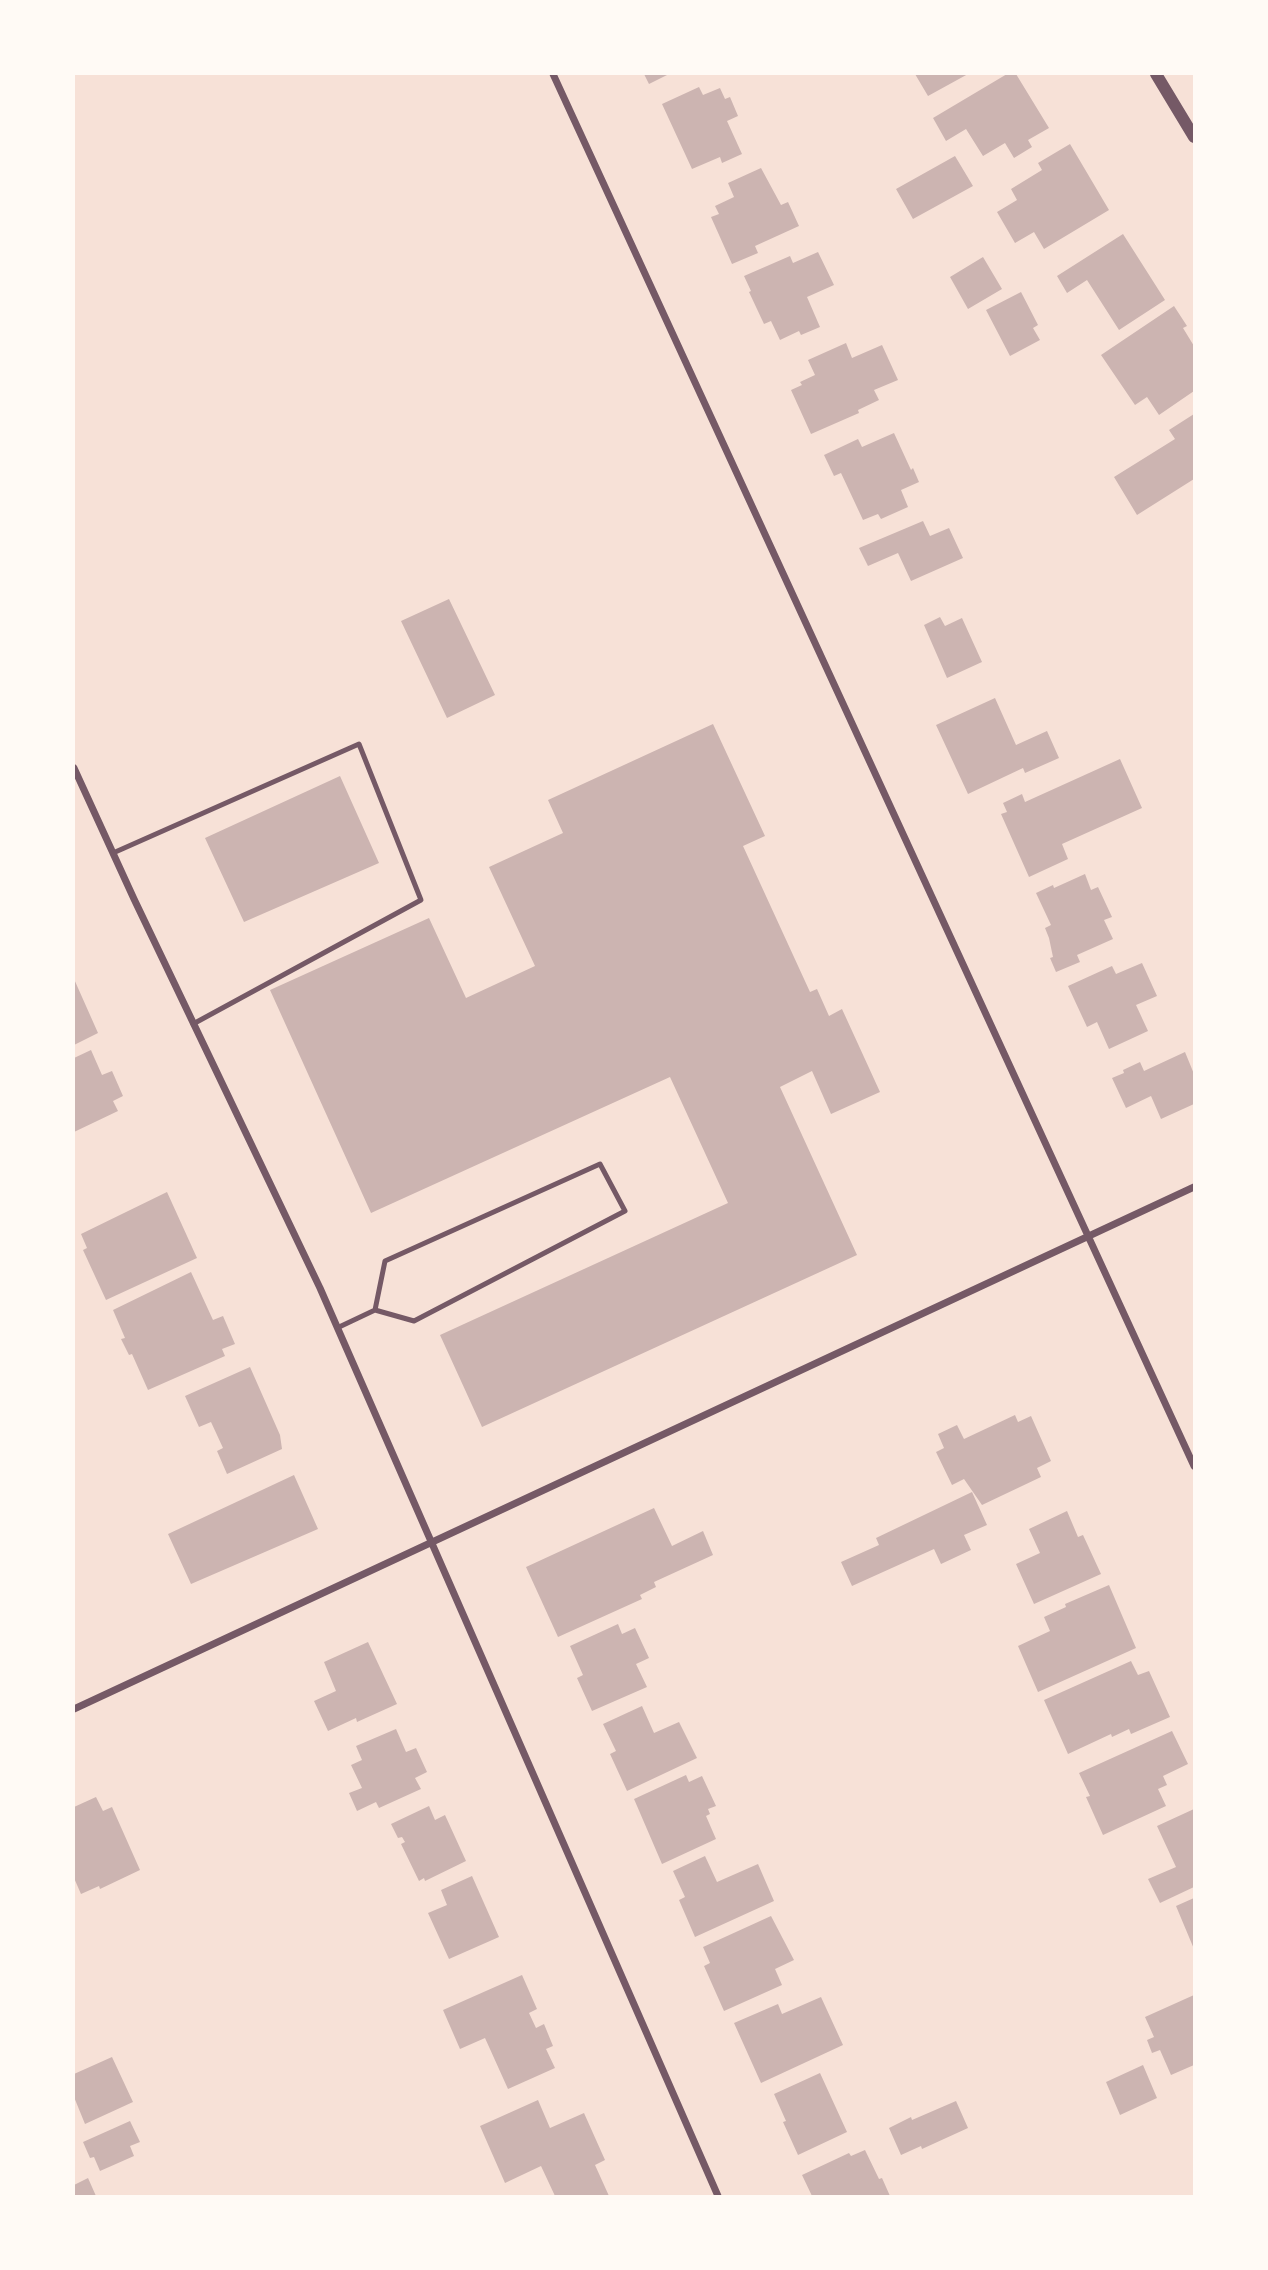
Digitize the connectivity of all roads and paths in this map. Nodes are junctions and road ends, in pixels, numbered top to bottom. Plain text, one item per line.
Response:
1 (553, 74) edge
2 (1156, 74) edge
3 (1195, 137) edge
4 (74, 768) edge
5 (113, 853) junction
6 (193, 1024) junction
7 (1195, 1187) edge
8 (1089, 1235) junction
9 (375, 1310) junction
10 (338, 1328) junction
11 (1195, 1466) edge
12 (432, 1542) junction
13 (74, 1709) edge
14 (718, 2196) edge

1 - 8 street
2 - 3 street
4 - 5 street
5 - 6 street
5 - 6 lane
6 - 10 street
7 - 8 street
8 - 11 street
8 - 12 street
9 - 9 lane
9 - 10 lane
10 - 12 street
12 - 13 street
12 - 14 street

